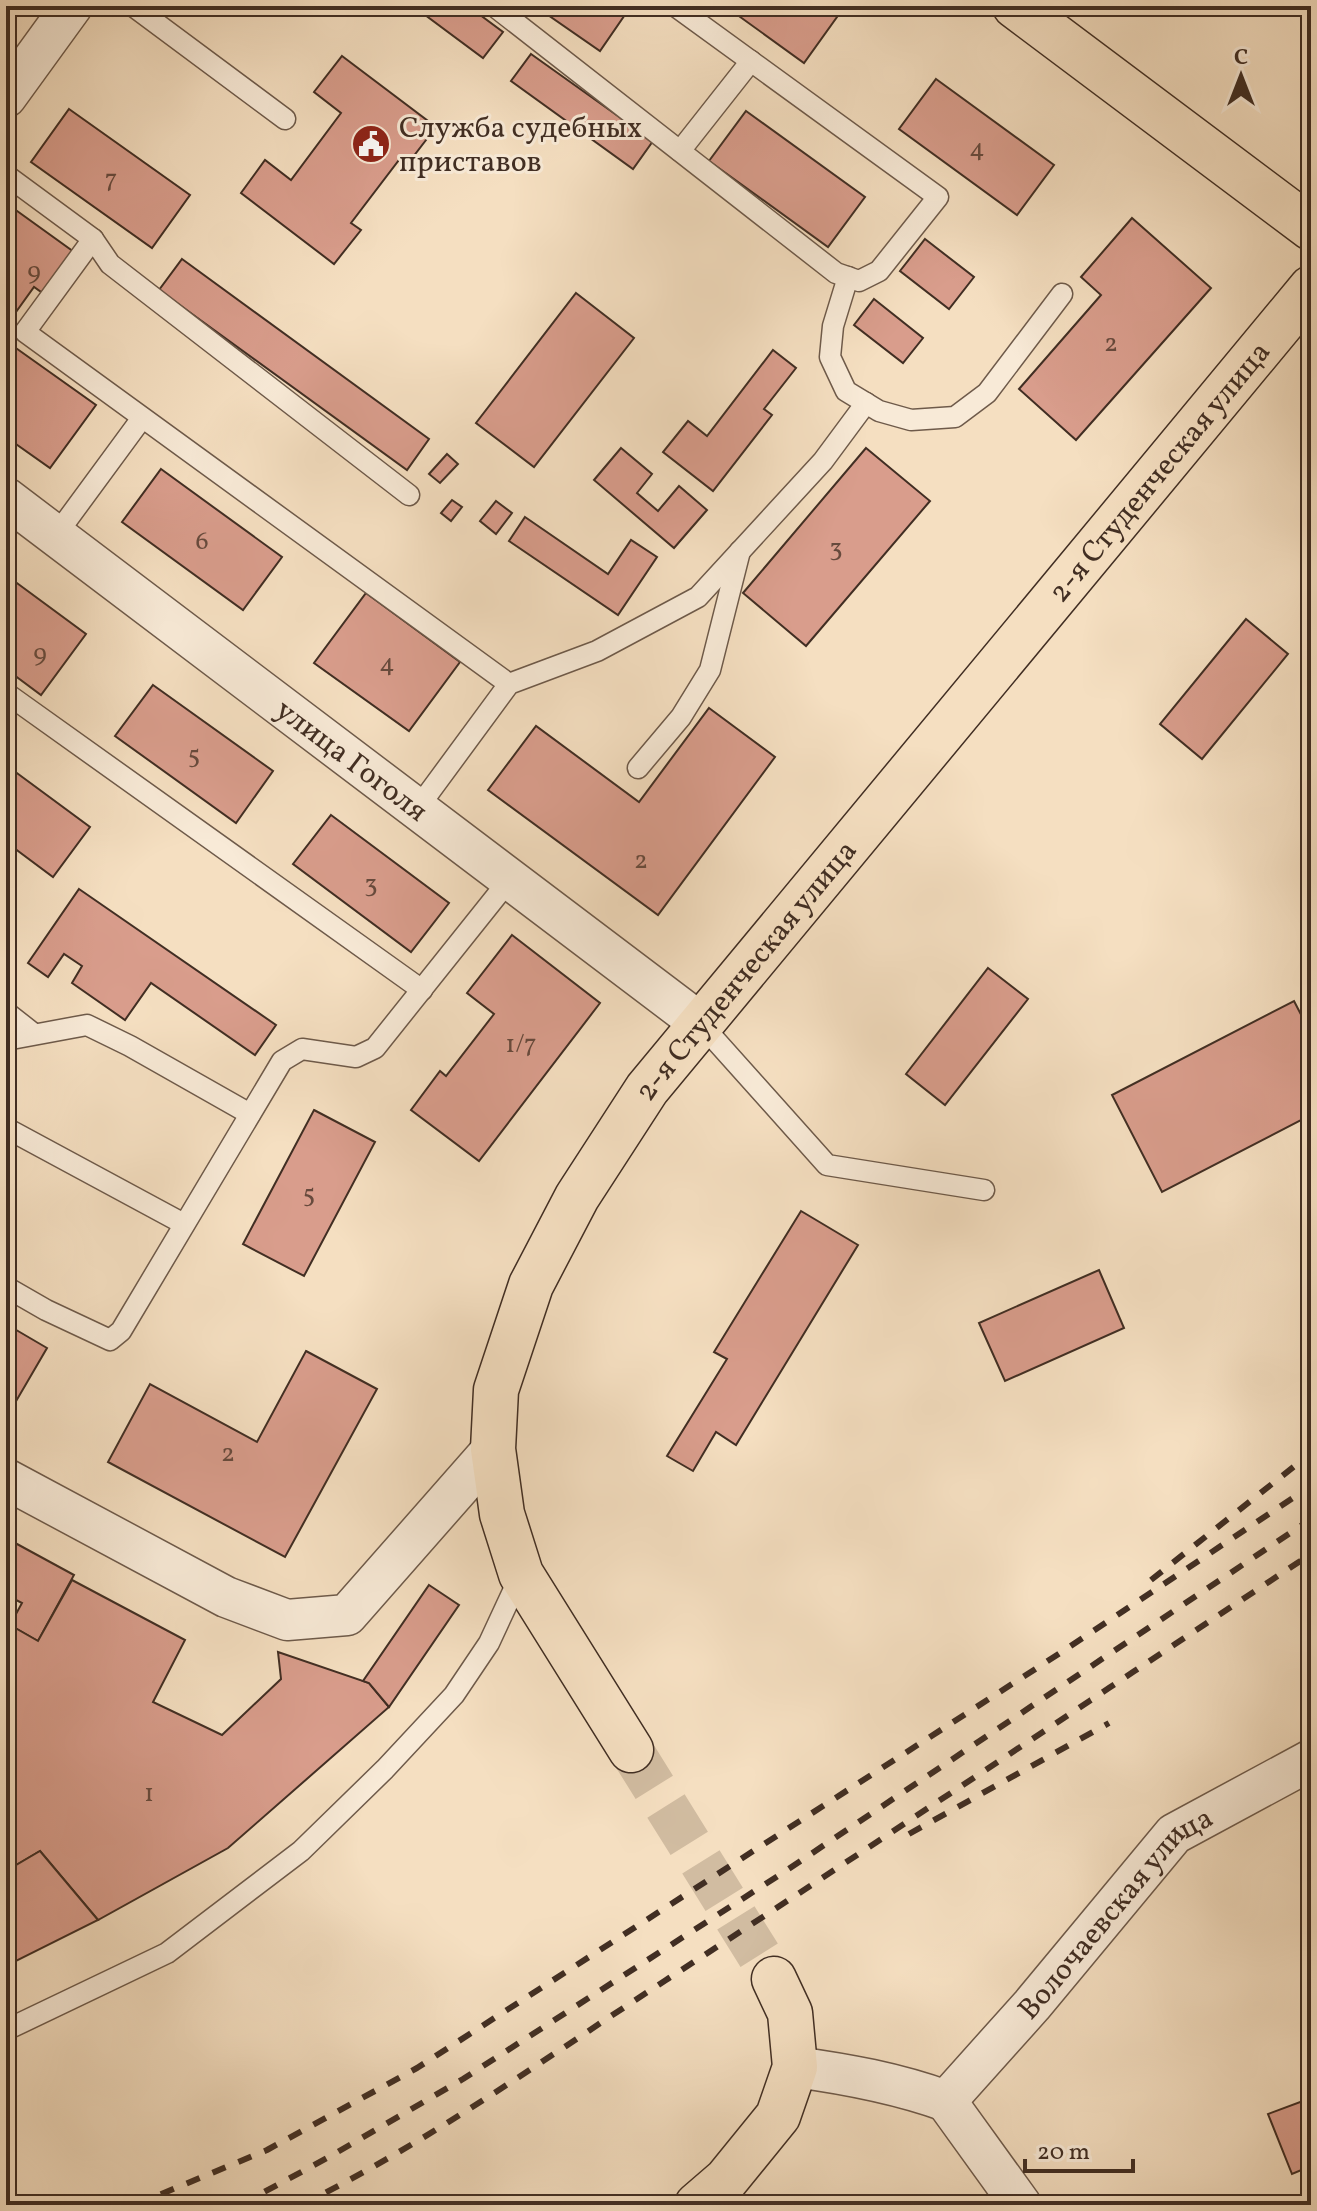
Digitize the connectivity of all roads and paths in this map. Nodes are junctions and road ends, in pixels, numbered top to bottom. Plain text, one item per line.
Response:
1 (72, 6) edge
2 (133, 6) edge
3 (494, 6) edge
4 (675, 6) edge
5 (1015, 6) edge
6 (751, 61) junction
7 (6, 97) edge
8 (285, 119) dead end
9 (680, 151) junction
10 (6, 175) edge
11 (1311, 228) edge
12 (93, 239) junction
13 (848, 277) junction
14 (1311, 288) edge
15 (1062, 294) dead end
16 (866, 403) junction
17 (142, 418) junction
18 (409, 495) dead end
19 (6, 498) edge
20 (56, 535) junction
21 (740, 551) junction
22 (509, 684) junction
23 (6, 693) edge
24 (638, 768) dead end
25 (417, 809) junction
26 (510, 879) junction
27 (422, 990) junction
28 (6, 1012) edge
29 (700, 1023) junction
30 (34, 1034) junction
31 (6, 1040) edge
32 (250, 1114) junction
33 (6, 1128) edge
34 (984, 1190) dead end
35 (184, 1224) junction
36 (6, 1287) edge
37 (493, 1449) junction
38 (6, 1479) edge
39 (521, 1574) junction
40 (631, 1750) tunnel mouth
41 (1311, 1760) edge
42 (774, 1979) tunnel mouth
43 (6, 2030) edge
44 (795, 2067) junction
45 (946, 2101) junction
46 (697, 2205) edge
47 (1021, 2205) edge

1 - 7 street
2 - 8 lane
3 - 9 lane
4 - 6 lane
5 - 11 main road
6 - 9 lane
6 - 13 lane
9 - 13 lane
10 - 12 lane
12 - 17 lane
12 - 18 lane
13 - 16 lane
14 - 29 main road, 2-я Студенческая улица
15 - 16 lane
16 - 21 lane
17 - 20 lane
17 - 22 lane
19 - 20 street, улица Гоголя
20 - 25 street, улица Гоголя
21 - 22 lane
21 - 24 lane
22 - 25 lane
23 - 27 lane
25 - 26 street, улица Гоголя
26 - 27 lane
26 - 29 street, улица Гоголя
27 - 32 lane
28 - 30 lane
29 - 34 lane
29 - 37 main road, 2-я Студенческая улица
30 - 31 lane
30 - 32 lane
32 - 35 lane
33 - 35 lane
35 - 36 lane
37 - 38 street
37 - 39 main road, 2-я Студенческая улица
39 - 40 main road, 2-я Студенческая улица
39 - 43 lane
41 - 45 street, Волочаевская улица
42 - 44 main road
44 - 45 street
44 - 46 main road
45 - 47 street

